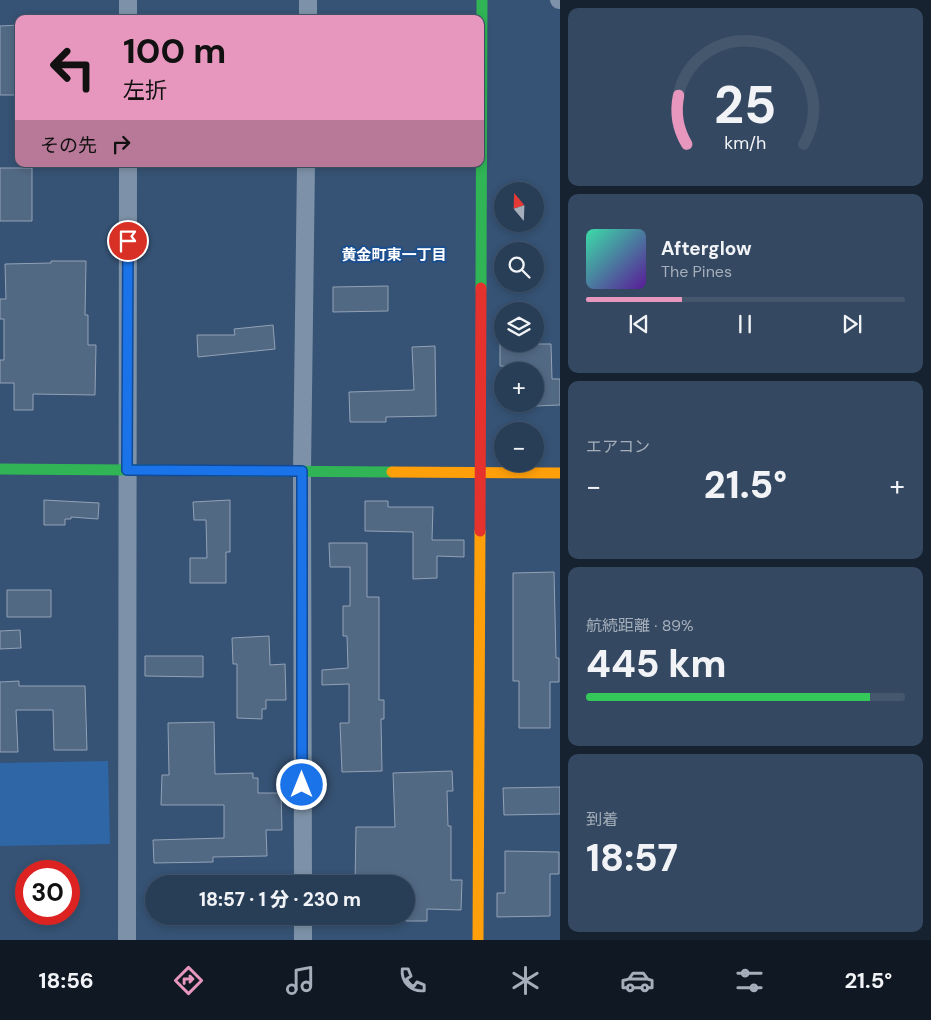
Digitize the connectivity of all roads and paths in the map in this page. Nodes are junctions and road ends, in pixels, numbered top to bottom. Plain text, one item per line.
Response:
1 (128, 0) edge
2 (308, 0) edge
3 (482, 0) edge
4 (128, 15) edge
5 (308, 15) edge
6 (482, 15) edge
7 (128, 167) edge
8 (306, 167) edge
9 (481, 167) edge
10 (0, 468) edge
11 (127, 470) junction
12 (302, 471) junction
13 (478, 472) junction
14 (560, 473) edge
15 (303, 875) edge
16 (303, 925) edge
17 (127, 940) edge
18 (303, 940) edge
19 (478, 940) edge

1 - 4 street
2 - 5 street
3 - 6 street
7 - 11 street
8 - 12 street
9 - 13 street
10 - 11 street
11 - 12 street
11 - 17 street
12 - 13 street
12 - 15 street
13 - 14 street
13 - 19 street
16 - 18 street

